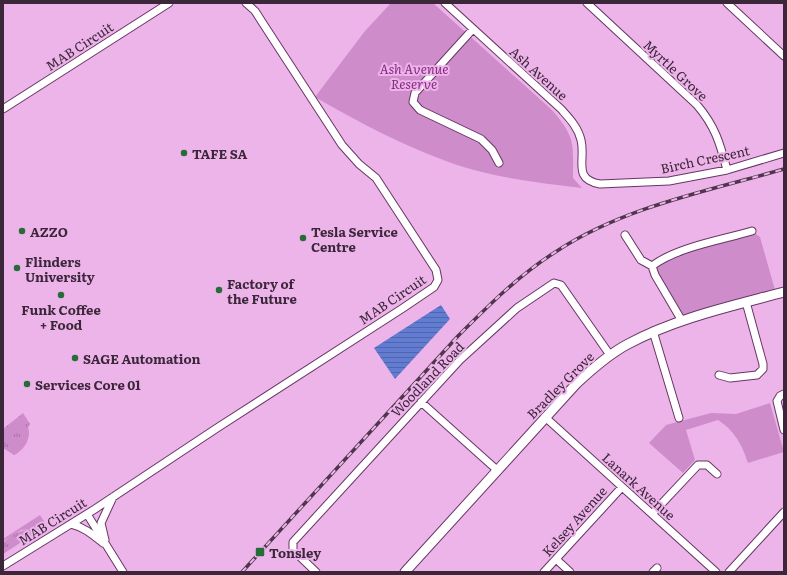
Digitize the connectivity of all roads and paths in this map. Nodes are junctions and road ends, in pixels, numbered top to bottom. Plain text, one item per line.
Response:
1 (169, 3) edge
2 (246, 3) edge
3 (445, 3) edge
4 (587, 3) edge
5 (727, 3) edge
6 (473, 29) junction
7 (784, 56) edge
8 (3, 109) edge
9 (784, 153) edge
10 (498, 163) dead end
11 (727, 170) junction
12 (584, 177) joint
13 (752, 231) dead end
14 (625, 236) dead end
15 (652, 266) junction
16 (784, 292) edge
17 (746, 302) junction
18 (682, 321) junction
19 (653, 331) junction
20 (610, 355) junction
21 (719, 375) dead end
22 (781, 396) edge
23 (421, 402) junction
24 (545, 417) junction
25 (679, 418) dead end
26 (784, 430) edge
27 (497, 470) junction
28 (717, 474) dead end
29 (622, 486) junction
30 (114, 496) junction
31 (784, 512) edge
32 (86, 514) junction
33 (652, 514) junction
34 (71, 524) junction
35 (107, 547) junction
36 (556, 559) junction
37 (3, 566) edge
38 (123, 572) edge
39 (316, 572) edge
40 (405, 572) edge
41 (544, 572) edge
42 (570, 572) edge
43 (716, 572) edge
44 (729, 572) edge

1 - 8 street, MAB Circuit
2 - 30 street, MAB Circuit
3 - 6 street, Ash Avenue
4 - 11 street, Myrtle Grove
5 - 7 street
6 - 10 street
6 - 12 street, Ash Avenue
9 - 11 street, Birch Crescent
11 - 12 street, Birch Crescent
13 - 15 street
14 - 15 street
15 - 18 street
16 - 17 street, Bradley Grove
17 - 18 street, Bradley Grove
17 - 21 street
18 - 19 street, Bradley Grove
19 - 20 street, Bradley Grove
19 - 25 street
20 - 23 street, Woodland Road
20 - 24 street, Bradley Grove
22 - 26 street
23 - 27 street
23 - 39 street, Woodland Road
24 - 27 street, Bradley Grove
24 - 29 street, Lanark Avenue
27 - 40 street, Bradley Grove
28 - 33 street
29 - 33 street, Lanark Avenue
29 - 36 street, Kelsey Avenue
30 - 32 street, MAB Circuit
30 - 35 street, MAB Circuit
31 - 44 street
32 - 34 street, MAB Circuit
32 - 35 street
33 - 43 street, Lanark Avenue
34 - 35 street
34 - 37 street, MAB Circuit
35 - 38 street
36 - 41 street, Kelsey Avenue
36 - 42 street

